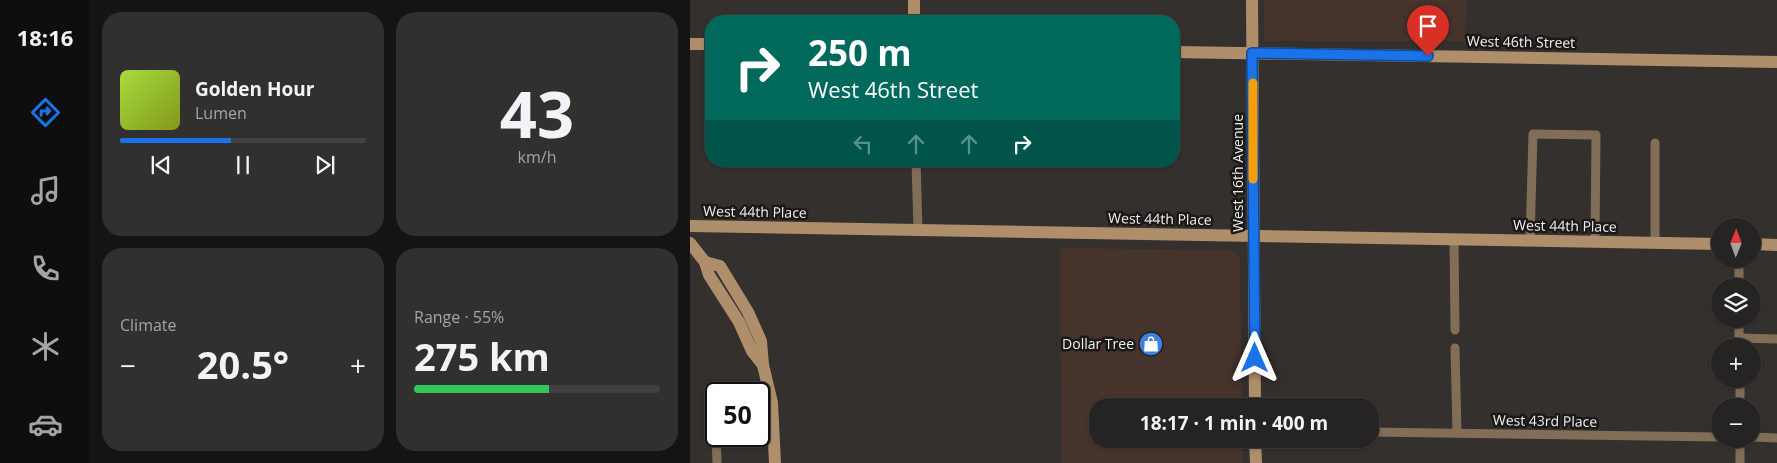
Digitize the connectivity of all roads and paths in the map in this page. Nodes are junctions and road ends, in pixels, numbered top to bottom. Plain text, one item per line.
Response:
1 (914, 0) edge
2 (1252, 0) edge
3 (914, 15) edge
4 (690, 44) edge
5 (705, 44) edge
6 (1180, 52) edge
7 (1252, 53) junction
8 (1777, 62) edge
9 (1655, 143) dead end
10 (916, 167) edge
11 (690, 226) edge
12 (918, 230) junction
13 (1254, 236) junction
14 (1454, 239) junction
15 (1530, 241) junction
16 (1595, 242) junction
17 (690, 243) edge
18 (1655, 243) junction
19 (1711, 244) edge
20 (1761, 244) edge
21 (1777, 245) edge
22 (1455, 330) dead end
23 (1777, 339) edge
24 (1761, 340) edge
25 (1455, 348) dead end
26 (1255, 398) edge
27 (1379, 432) edge
28 (1457, 433) junction
29 (1711, 437) edge
30 (1761, 437) edge
31 (1777, 438) edge
32 (716, 447) edge
33 (1256, 448) edge
34 (1740, 448) edge
35 (716, 463) edge
36 (775, 463) edge
37 (1256, 463) edge
38 (1740, 463) edge

1 - 3 street
2 - 7 street, West 16th Avenue
4 - 5 street
6 - 7 street, West 46th Street
7 - 8 street, West 46th Street
7 - 13 street, West 16th Avenue
9 - 18 street
10 - 12 street
11 - 12 street, West 44th Place
12 - 13 street, West 44th Place
13 - 14 street, West 44th Place
13 - 26 street, West 16th Avenue
14 - 15 street, West 44th Place
14 - 22 street
15 - 16 street, West 44th Place
15 - 16 street
16 - 18 street, West 44th Place
17 - 36 street
18 - 19 street, West 44th Place
20 - 21 street
23 - 24 street
25 - 28 street
27 - 28 street, West 43rd Place
28 - 29 street, West 43rd Place
30 - 31 street
32 - 35 street
33 - 37 street
34 - 38 street

